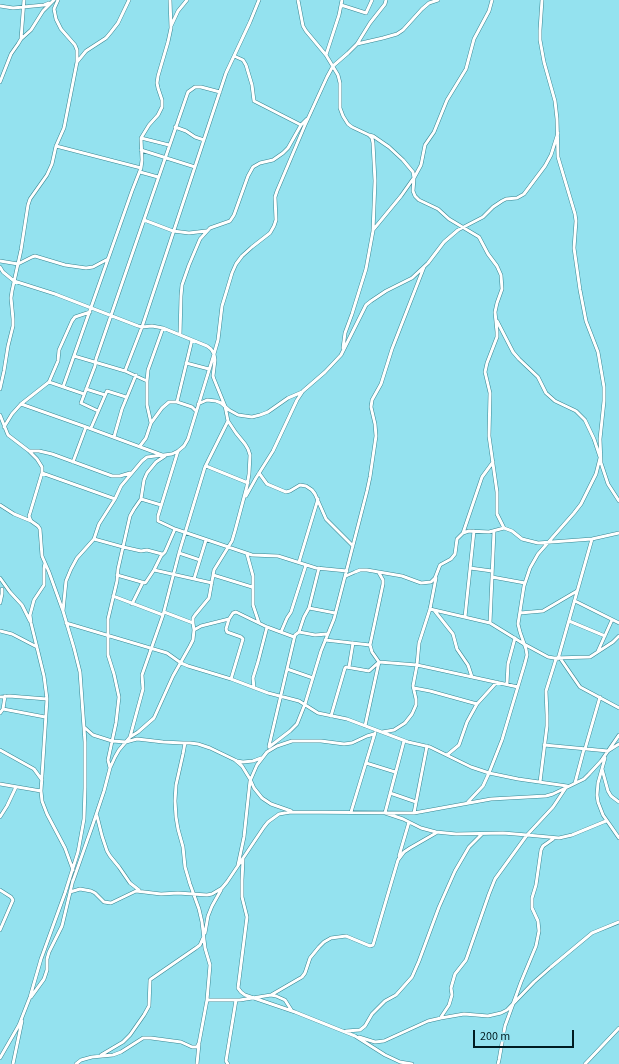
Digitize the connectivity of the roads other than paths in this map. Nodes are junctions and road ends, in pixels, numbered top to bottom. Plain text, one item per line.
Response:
1 (24, 0) edge
2 (58, 0) edge
3 (129, 0) edge
4 (170, 0) edge
5 (187, 0) edge
6 (259, 0) edge
7 (298, 0) edge
8 (342, 0) edge
9 (372, 0) edge
10 (386, 0) edge
11 (438, 0) edge
12 (492, 0) edge
13 (542, 0) edge
14 (53, 1) edge
15 (341, 5) junction
16 (0, 6) edge
17 (24, 7) junction
18 (170, 28) junction
19 (21, 39) junction
20 (357, 44) junction
21 (326, 55) junction
22 (234, 56) junction
23 (77, 62) junction
24 (333, 66) junction
25 (0, 82) edge
26 (220, 92) junction
27 (308, 118) junction
28 (302, 124) junction
29 (175, 127) junction
30 (558, 133) junction
31 (369, 135) junction
32 (141, 138) junction
33 (204, 140) junction
34 (169, 145) junction
35 (56, 146) junction
36 (141, 150) junction
37 (165, 157) junction
38 (195, 167) junction
39 (141, 170) junction
40 (158, 177) junction
41 (414, 178) junction
42 (144, 220) junction
43 (462, 227) junction
44 (373, 230) junction
45 (173, 231) junction
46 (206, 231) junction
47 (108, 259) junction
48 (0, 261) edge
49 (18, 264) junction
50 (0, 267) edge
51 (424, 267) junction
52 (14, 281) junction
53 (91, 308) junction
54 (90, 312) junction
55 (111, 316) junction
56 (496, 318) junction
57 (142, 327) junction
58 (163, 328) junction
59 (180, 335) junction
60 (192, 340) junction
61 (343, 350) junction
62 (214, 354) junction
63 (74, 356) junction
64 (96, 363) junction
65 (186, 363) junction
66 (210, 369) junction
67 (125, 371) junction
68 (136, 375) junction
69 (147, 381) junction
70 (49, 382) junction
71 (63, 387) junction
72 (0, 389) edge
73 (86, 389) junction
74 (303, 391) junction
75 (84, 394) junction
76 (105, 395) junction
77 (126, 397) junction
78 (177, 402) junction
79 (21, 404) junction
80 (198, 404) junction
81 (225, 406) junction
82 (98, 411) junction
83 (196, 411) junction
84 (0, 415) edge
85 (228, 421) junction
86 (151, 423) junction
87 (4, 427) junction
88 (86, 427) junction
89 (91, 428) junction
90 (114, 436) junction
91 (140, 446) junction
92 (29, 451) junction
93 (178, 451) junction
94 (164, 455) junction
95 (600, 458) junction
96 (74, 462) junction
97 (493, 462) junction
98 (602, 464) junction
99 (206, 466) junction
100 (42, 473) junction
101 (132, 473) junction
102 (259, 473) junction
103 (248, 483) junction
104 (115, 499) junction
105 (141, 499) junction
106 (318, 499) junction
107 (619, 501) edge
108 (0, 505) edge
109 (161, 505) junction
110 (242, 507) junction
111 (31, 521) junction
112 (504, 528) junction
113 (176, 529) junction
114 (474, 531) junction
115 (494, 531) junction
116 (185, 532) junction
117 (463, 533) junction
118 (619, 533) edge
119 (94, 539) junction
120 (592, 539) junction
121 (206, 540) junction
122 (548, 543) junction
123 (353, 546) junction
124 (123, 547) junction
125 (228, 547) junction
126 (179, 553) junction
127 (162, 554) junction
128 (247, 554) junction
129 (200, 560) junction
130 (299, 562) junction
131 (45, 563) junction
132 (306, 565) junction
133 (319, 568) junction
134 (470, 568) junction
135 (154, 570) junction
136 (347, 571) junction
137 (492, 571) junction
138 (379, 572) junction
139 (117, 575) junction
140 (174, 575) junction
141 (213, 575) junction
142 (436, 576) junction
143 (345, 577) junction
144 (492, 577) junction
145 (0, 578) edge
146 (194, 579) junction
147 (142, 582) junction
148 (212, 583) junction
149 (525, 583) junction
150 (252, 587) junction
151 (1, 589) edge
152 (577, 591) junction
153 (10, 592) junction
154 (114, 596) junction
155 (574, 601) junction
156 (0, 603) edge
157 (132, 604) junction
158 (309, 608) junction
159 (432, 609) junction
160 (63, 611) junction
161 (336, 613) junction
162 (520, 613) junction
163 (164, 614) junction
164 (465, 617) junction
165 (229, 619) junction
166 (612, 620) junction
167 (569, 621) junction
168 (31, 623) junction
169 (192, 623) junction
170 (259, 623) junction
171 (490, 623) junction
172 (619, 623) edge
173 (66, 624) junction
174 (267, 627) junction
175 (194, 630) junction
176 (0, 631) edge
177 (282, 632) junction
178 (299, 632) junction
179 (327, 634) junction
180 (108, 636) junction
181 (605, 636) junction
182 (619, 636) edge
183 (294, 638) junction
184 (515, 638) junction
185 (325, 640) junction
186 (354, 643) junction
187 (524, 644) junction
188 (370, 645) junction
189 (37, 648) junction
190 (150, 649) junction
191 (597, 653) junction
192 (558, 659) junction
193 (379, 662) junction
194 (181, 663) junction
195 (417, 665) junction
196 (349, 667) junction
197 (287, 669) junction
198 (472, 677) junction
199 (313, 678) junction
200 (231, 679) junction
201 (497, 682) junction
202 (507, 684) junction
203 (518, 687) junction
204 (254, 688) junction
205 (414, 688) junction
206 (5, 696) junction
207 (0, 697) edge
208 (281, 697) junction
209 (600, 698) junction
210 (47, 699) junction
211 (305, 704) junction
212 (477, 704) junction
213 (619, 708) edge
214 (2, 709) junction
215 (0, 713) edge
216 (332, 716) junction
217 (45, 717) junction
218 (365, 726) junction
219 (84, 727) junction
220 (375, 732) junction
221 (382, 732) junction
222 (619, 735) edge
223 (130, 737) junction
224 (404, 740) junction
225 (112, 741) junction
226 (126, 742) junction
227 (185, 743) junction
228 (619, 744) edge
229 (544, 745) junction
230 (427, 746) junction
231 (269, 747) junction
232 (585, 749) junction
233 (0, 750) edge
234 (267, 752) junction
235 (607, 752) junction
236 (447, 755) junction
237 (262, 758) junction
238 (235, 760) junction
239 (366, 763) junction
240 (110, 768) junction
241 (602, 769) junction
242 (395, 772) junction
243 (489, 773) junction
244 (250, 779) junction
245 (42, 780) junction
246 (540, 782) junction
247 (575, 783) junction
248 (0, 784) edge
249 (16, 787) junction
250 (567, 787) junction
251 (41, 791) junction
252 (390, 793) junction
253 (416, 802) junction
254 (619, 802) edge
255 (468, 803) junction
256 (7, 806) junction
257 (0, 811) edge
258 (294, 812) junction
259 (351, 812) junction
260 (385, 813) junction
261 (414, 813) junction
262 (97, 814) junction
263 (0, 817) edge
264 (606, 821) junction
265 (409, 822) junction
266 (436, 832) junction
267 (482, 834) junction
268 (527, 835) junction
269 (554, 838) junction
270 (619, 838) edge
271 (243, 859) junction
272 (398, 860) junction
273 (238, 867) junction
274 (73, 870) junction
275 (73, 881) junction
276 (222, 888) junction
277 (0, 890) edge
278 (139, 891) junction
279 (70, 892) junction
280 (194, 894) junction
281 (619, 922) edge
282 (0, 930) edge
283 (204, 938) junction
284 (271, 995) junction
285 (30, 998) junction
286 (252, 998) junction
287 (207, 1000) junction
288 (236, 1000) junction
289 (513, 1004) junction
290 (292, 1011) junction
291 (22, 1018) junction
292 (441, 1018) junction
293 (619, 1028) edge
294 (344, 1031) junction
295 (355, 1036) junction
296 (199, 1044) junction
297 (98, 1057) junction
298 (0, 1058) edge
299 (13, 1064) edge
300 (76, 1064) edge
301 (197, 1064) edge
302 (228, 1064) edge
303 (412, 1064) edge
304 (498, 1064) edge
305 (585, 1064) edge

1 - 17 street
2 - 23 street
3 - 23 street
4 - 18 street
5 - 18 street
6 - 22 street
7 - 21 street
8 - 15 street
9 - 15 street
10 - 20 street
11 - 20 street
12 - 41 street
13 - 30 street
14 - 17 street
14 - 19 street
15 - 21 street
16 - 17 street
17 - 19 street
18 - 32 street
19 - 25 street
20 - 24 street
21 - 24 street
22 - 26 street
22 - 28 street
23 - 35 street
24 - 27 street
24 - 31 street
26 - 29 street
26 - 33 street
27 - 28 street
27 - 62 street
28 - 46 street
29 - 33 street
29 - 34 street
30 - 43 street
30 - 98 street
31 - 41 street
31 - 44 street
32 - 34 street
32 - 36 street
33 - 38 street
34 - 37 street
35 - 39 street
35 - 49 street
36 - 37 street
36 - 39 street
37 - 38 street
37 - 40 street
38 - 45 street
39 - 40 street
39 - 47 street
40 - 42 street
41 - 43 street
41 - 44 street
42 - 45 street
42 - 55 street
43 - 51 street
43 - 56 street
44 - 61 street
45 - 46 street
45 - 57 street
46 - 59 street
47 - 49 street
47 - 53 street
48 - 49 street
49 - 52 street
50 - 52 street
51 - 61 street
51 - 123 street
52 - 53 street
52 - 72 street
53 - 54 street
53 - 55 street
54 - 63 street
54 - 70 street
55 - 57 street
55 - 64 street
56 - 95 street
56 - 97 street
57 - 58 street
57 - 67 street
58 - 59 street
58 - 69 street
59 - 60 street
60 - 62 street
60 - 65 street
61 - 74 street
62 - 66 street
62 - 81 street
63 - 64 street
63 - 71 street
64 - 67 street
64 - 73 street
65 - 66 street
65 - 78 street
66 - 80 street
67 - 68 street
68 - 69 street
68 - 77 street
69 - 86 street
70 - 71 street
70 - 79 street
71 - 75 street
73 - 75 street
73 - 76 street
74 - 81 street
74 - 102 street
75 - 82 street
76 - 77 street
76 - 82 street
77 - 90 street
78 - 83 street
78 - 86 street
79 - 87 street
79 - 88 street
80 - 81 street
80 - 83 street
81 - 85 street
82 - 89 street
83 - 93 street
84 - 87 street
85 - 99 street
85 - 103 street
86 - 91 street
87 - 92 street
88 - 89 street
88 - 96 street
89 - 90 street
90 - 91 street
91 - 94 street
92 - 96 street
92 - 100 street
93 - 94 street
93 - 109 street
94 - 101 street
94 - 105 street
95 - 98 street
95 - 122 street
96 - 101 street
97 - 112 street
97 - 117 street
98 - 107 street
99 - 103 street
99 - 116 street
100 - 104 street
100 - 111 street
101 - 104 street
102 - 106 street
102 - 110 street
103 - 110 street
104 - 119 street
105 - 109 street
105 - 124 street
106 - 123 street
106 - 130 street
108 - 111 street
109 - 113 street
110 - 125 street
111 - 131 street
112 - 115 street
112 - 122 street
113 - 116 street
113 - 127 street
114 - 115 street
114 - 117 street
114 - 134 street
115 - 137 street
116 - 121 street
116 - 126 street
117 - 142 street
118 - 120 street
119 - 124 street
119 - 160 street
120 - 122 street
120 - 152 street
121 - 125 street
121 - 129 street
122 - 149 street
123 - 136 street
124 - 127 street
124 - 139 street
125 - 128 street
125 - 141 street
126 - 129 street
126 - 140 street
127 - 135 street
128 - 130 street
128 - 150 street
129 - 146 street
130 - 132 street
131 - 160 street
131 - 168 street
132 - 133 street
132 - 177 street
133 - 136 street
133 - 158 street
134 - 137 street
134 - 164 street
135 - 140 street
135 - 147 street
136 - 143 street
137 - 144 street
138 - 142 street
138 - 143 street
138 - 188 street
139 - 147 street
139 - 154 street
140 - 146 street
140 - 163 street
141 - 148 street
141 - 150 street
142 - 159 street
143 - 161 street
144 - 149 street
144 - 171 street
145 - 153 street
146 - 148 street
147 - 157 street
148 - 169 street
149 - 162 street
150 - 170 street
151 - 153 street
151 - 156 street
152 - 155 street
152 - 162 street
153 - 168 street
154 - 157 street
154 - 180 street
155 - 166 street
155 - 167 street
157 - 163 street
158 - 161 street
158 - 178 street
159 - 164 street
159 - 195 street
159 - 198 street
160 - 173 street
161 - 179 street
162 - 187 street
163 - 169 street
163 - 190 street
164 - 171 street
165 - 170 street
165 - 175 street
165 - 200 street
166 - 172 street
166 - 181 street
167 - 181 street
167 - 192 street
168 - 189 street
169 - 175 street
170 - 174 street
171 - 184 street
173 - 180 street
173 - 219 street
174 - 177 street
174 - 204 street
175 - 194 street
176 - 189 street
177 - 183 street
178 - 179 street
178 - 183 street
179 - 185 street
180 - 190 street
180 - 225 street
181 - 191 street
182 - 191 street
183 - 197 street
184 - 187 street
184 - 202 street
185 - 186 street
185 - 199 street
186 - 188 street
186 - 196 street
187 - 192 street
187 - 203 street
188 - 193 street
189 - 210 street
190 - 194 street
190 - 223 street
191 - 192 street
192 - 209 street
192 - 229 street
193 - 195 street
193 - 196 street
193 - 218 street
194 - 200 street
194 - 223 street
195 - 198 street
195 - 205 street
196 - 216 street
197 - 199 street
197 - 208 street
198 - 201 street
199 - 211 street
200 - 204 street
201 - 202 street
201 - 212 street
202 - 203 street
203 - 243 street
204 - 208 street
205 - 212 street
205 - 221 street
206 - 207 street
206 - 210 street
206 - 214 street
208 - 211 street
208 - 231 street
209 - 213 street
209 - 232 street
210 - 217 street
211 - 216 street
211 - 231 street
212 - 236 street
214 - 215 street
214 - 217 street
216 - 218 street
217 - 245 street
218 - 220 street
219 - 225 street
219 - 274 street
220 - 221 street
220 - 234 street
220 - 239 street
221 - 224 street
222 - 235 street
223 - 226 street
224 - 230 street
224 - 242 street
225 - 226 street
225 - 240 street
226 - 227 street
226 - 240 street
227 - 238 street
227 - 280 street
228 - 235 street
229 - 232 street
229 - 246 street
230 - 236 street
230 - 253 street
231 - 234 street
232 - 235 street
232 - 247 street
233 - 245 street
234 - 237 street
235 - 241 street
235 - 247 street
236 - 243 street
237 - 238 street
237 - 244 street
238 - 244 street
239 - 242 street
239 - 259 street
240 - 262 street
241 - 254 street
241 - 264 street
242 - 252 street
243 - 246 street
243 - 255 street
244 - 258 street
244 - 273 street
245 - 251 street
246 - 250 street
247 - 250 street
248 - 249 street
249 - 251 street
249 - 256 street
250 - 255 street
250 - 268 street
251 - 274 street
252 - 253 street
252 - 260 street
253 - 261 street
255 - 261 street
256 - 257 street
256 - 263 street
258 - 259 street
258 - 271 street
259 - 260 street
260 - 261 street
260 - 265 street
262 - 275 street
262 - 278 street
264 - 269 street
264 - 270 street
265 - 266 street
265 - 272 street
266 - 267 street
266 - 272 street
267 - 268 street
267 - 294 street
268 - 269 street
268 - 292 street
269 - 289 street
271 - 273 street
271 - 286 street
272 - 284 street
273 - 276 street
274 - 275 street
274 - 285 street
275 - 279 street
276 - 280 street
276 - 283 street
277 - 282 street
278 - 279 street
278 - 280 street
279 - 285 street
280 - 283 street
281 - 289 street
283 - 287 street
283 - 297 street
284 - 286 street
284 - 290 street
285 - 291 street
286 - 288 street
286 - 290 street
287 - 288 street
287 - 296 street
288 - 302 street
289 - 292 street
289 - 304 street
290 - 294 street
291 - 298 street
291 - 299 street
292 - 295 street
293 - 305 street
294 - 295 street
295 - 303 street
296 - 297 street
296 - 301 street
297 - 300 street

